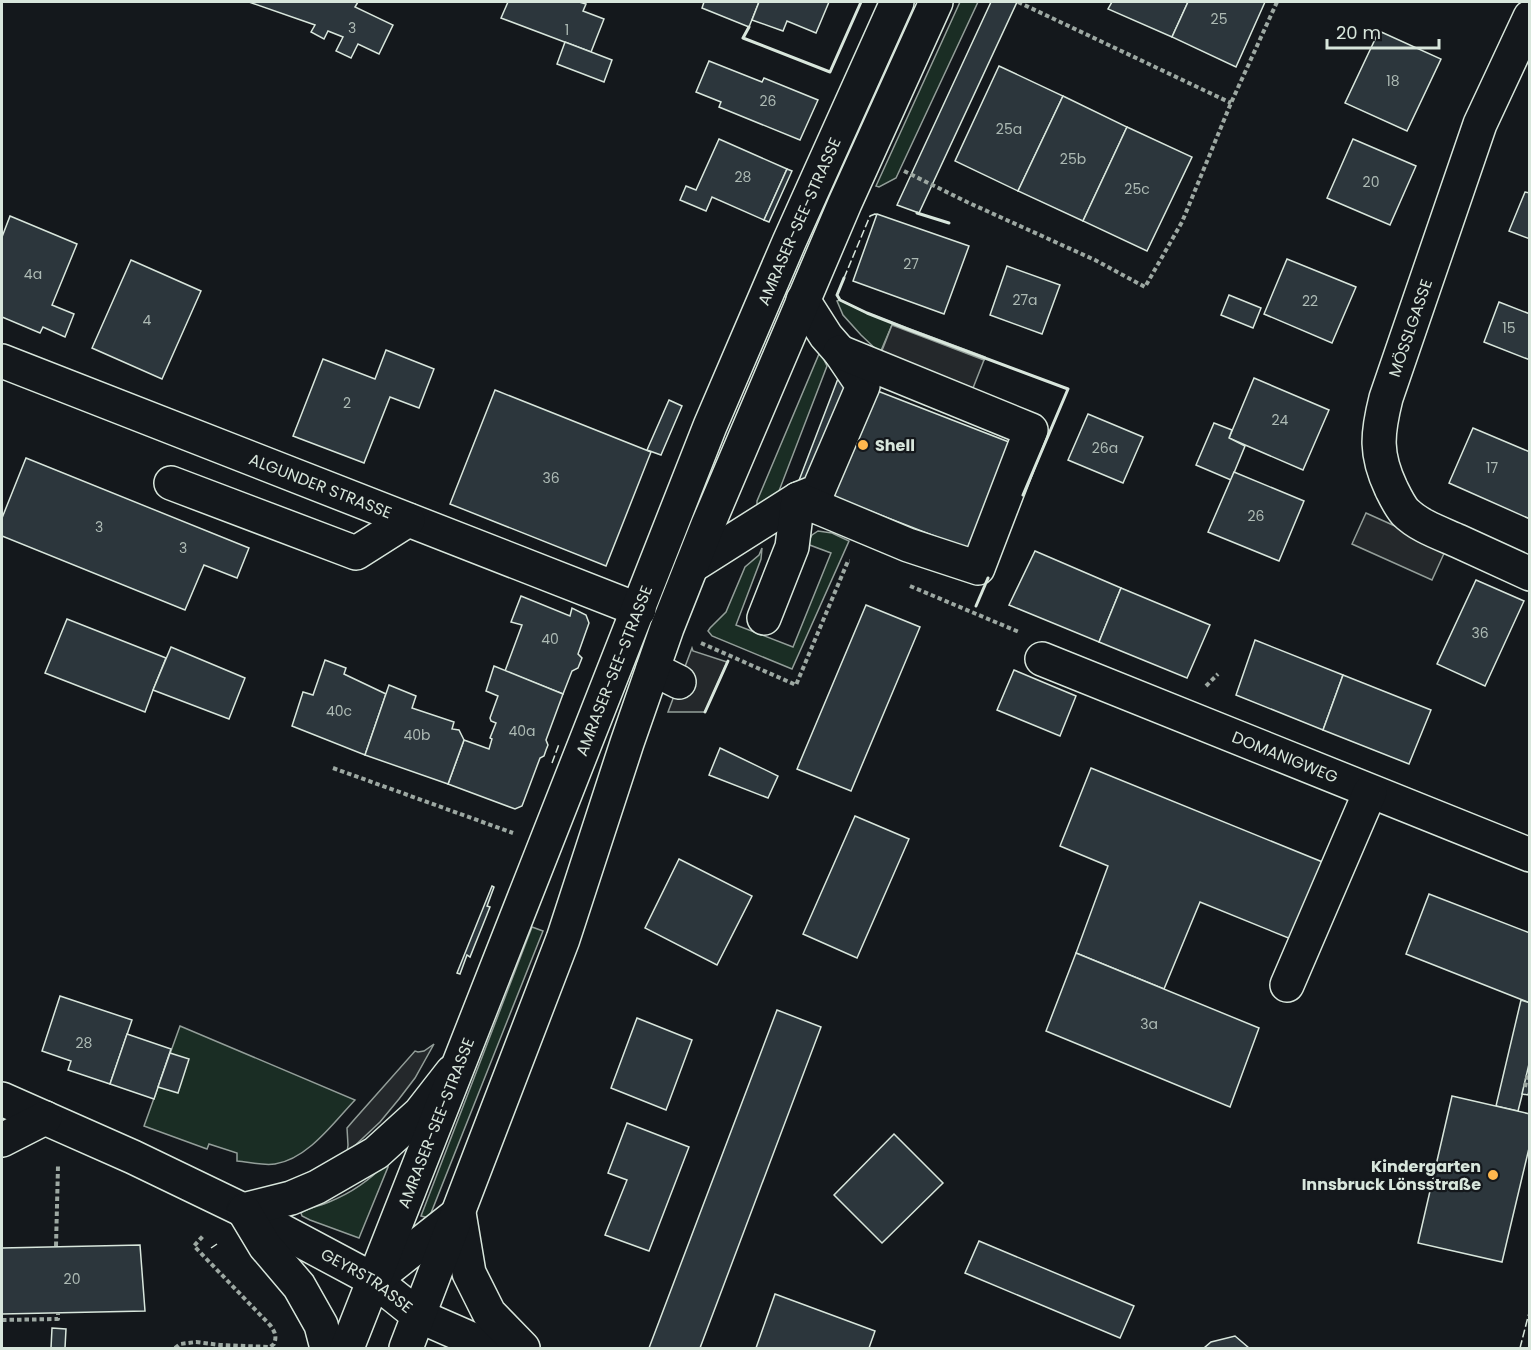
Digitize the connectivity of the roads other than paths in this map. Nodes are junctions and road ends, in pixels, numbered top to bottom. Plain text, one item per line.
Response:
1 (897, 2) edge
2 (936, 2) edge
3 (1530, 17) edge
4 (803, 300) junction
5 (840, 352) junction
6 (2, 361) edge
7 (171, 483) dead end
8 (798, 499) junction
9 (408, 520) junction
10 (692, 566) junction
11 (1530, 574) edge
12 (639, 610) junction
13 (764, 618) dead end
14 (1042, 659) road end
15 (1370, 792) junction
16 (1530, 855) edge
17 (1287, 985) dead end
18 (460, 1062) junction
19 (2, 1100) edge
20 (45, 1118) junction
21 (2, 1140) edge
22 (243, 1210) junction
23 (459, 1213) junction
24 (374, 1280) junction
25 (419, 1316) junction
26 (327, 1348) edge
27 (346, 1348) edge
28 (406, 1348) edge
29 (492, 1348) edge
30 (523, 1348) edge

1 - 12 main road, AMRASER-SEE-STRASSE
2 - 4 main road, AMRASER-SEE-STRASSE
3 - 11 main road, MÖSSLGASSE
4 - 5 main road
4 - 10 main road, AMRASER-SEE-STRASSE
5 - 8 main road
5 - 8 main road
6 - 9 main road, ALGUNDER STRASSE
7 - 9 main road
8 - 10 main road
8 - 13 main road
9 - 12 main road, ALGUNDER STRASSE
10 - 23 main road, AMRASER-SEE-STRASSE
12 - 18 main road, AMRASER-SEE-STRASSE
14 - 15 main road, DOMANIGWEG
15 - 16 main road, DOMANIGWEG
15 - 17 main road
18 - 22 main road
18 - 24 main road, AMRASER-SEE-STRASSE
19 - 20 main road, GEYRSTRASSE
20 - 21 main road
20 - 22 main road, GEYRSTRASSE
22 - 24 main road, GEYRSTRASSE
22 - 26 main road
23 - 24 main road
23 - 25 main road, AMRASER-SEE-STRASSE
23 - 30 main road
24 - 25 main road, GEYRSTRASSE
24 - 27 main road, AMRASER-SEE-STRASSE
25 - 28 main road, AMRASER-SEE-STRASSE
25 - 29 main road, GEYRSTRASSE

